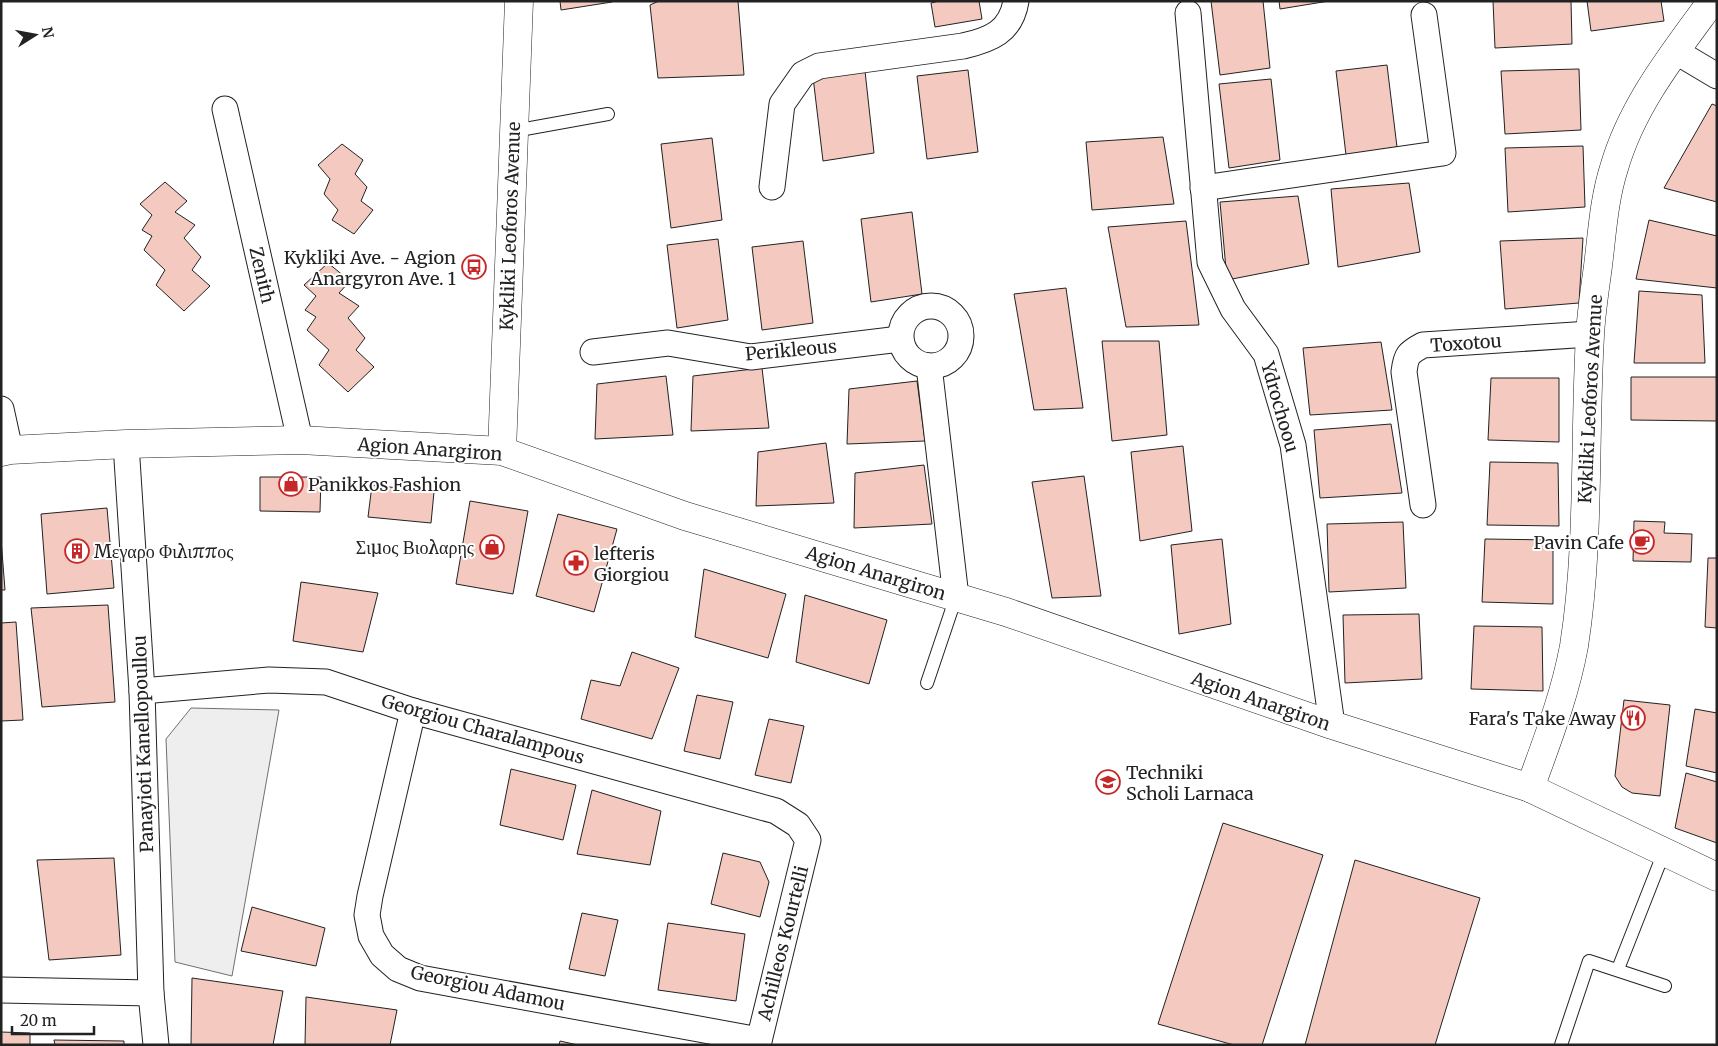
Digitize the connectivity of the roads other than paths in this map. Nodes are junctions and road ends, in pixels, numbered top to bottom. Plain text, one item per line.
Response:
1 (519, 1) edge
2 (1016, 1) edge
3 (1712, 1) edge
4 (1188, 12) dead end
5 (1424, 15) dead end
6 (1675, 51) junction
7 (1717, 76) edge
8 (225, 109) dead end
9 (608, 114) dead end
10 (514, 131) junction
11 (772, 187) dead end
12 (1203, 188) junction
13 (1590, 334) junction
14 (900, 339) junction
15 (593, 352) dead end
16 (929, 366) junction
17 (1, 409) edge
18 (300, 440) junction
19 (126, 444) junction
20 (6, 451) edge
21 (502, 451) junction
22 (1424, 505) dead end
23 (956, 597) junction
24 (927, 683) dead end
25 (142, 691) junction
26 (413, 711) junction
27 (1332, 726) junction
28 (1530, 788) junction
29 (808, 840) joint
30 (1664, 852) junction
31 (1717, 877) edge
32 (1618, 969) junction
33 (1666, 986) dead end
34 (1, 990) edge
35 (151, 993) junction
36 (758, 1042) edge
37 (156, 1045) edge
38 (1561, 1045) edge

1 - 10 street, Kykliki Leoforos Avenue
2 - 11 street
3 - 6 street, Kykliki Leoforos Avenue
4 - 12 street, Ydrochoou
5 - 12 street
6 - 7 street
6 - 13 street, Kykliki Leoforos Avenue
8 - 18 street, Zenith
9 - 10 lane
10 - 21 street, Kykliki Leoforos Avenue
12 - 27 street, Ydrochoou
13 - 22 street, Toxotou
13 - 28 street, Kykliki Leoforos Avenue
14 - 15 street, Perikleous
14 - 16 street
14 - 16 street
16 - 23 street
17 - 20 street
18 - 19 street, Agion Anargiron
18 - 21 street, Agion Anargiron
19 - 20 street, Agion Anargiron
19 - 25 street, Panayioti Kanellopoullou
21 - 23 street, Agion Anargiron
23 - 24 lane
23 - 27 street, Agion Anargiron
25 - 26 street, Georgiou Charalampous
25 - 35 street, Panayioti Kanellopoullou
26 - 29 street, Georgiou Charalampous
26 - 36 street, Georgiou Adamou
27 - 28 street, Agion Anargiron
28 - 30 street, Agion Anargiron
29 - 36 street, Achilleos Kourtelli
30 - 31 street, Agion Anargiron
30 - 32 lane
32 - 33 lane
32 - 38 lane
34 - 35 street
35 - 37 street, Panayioti Kanellopoullou

